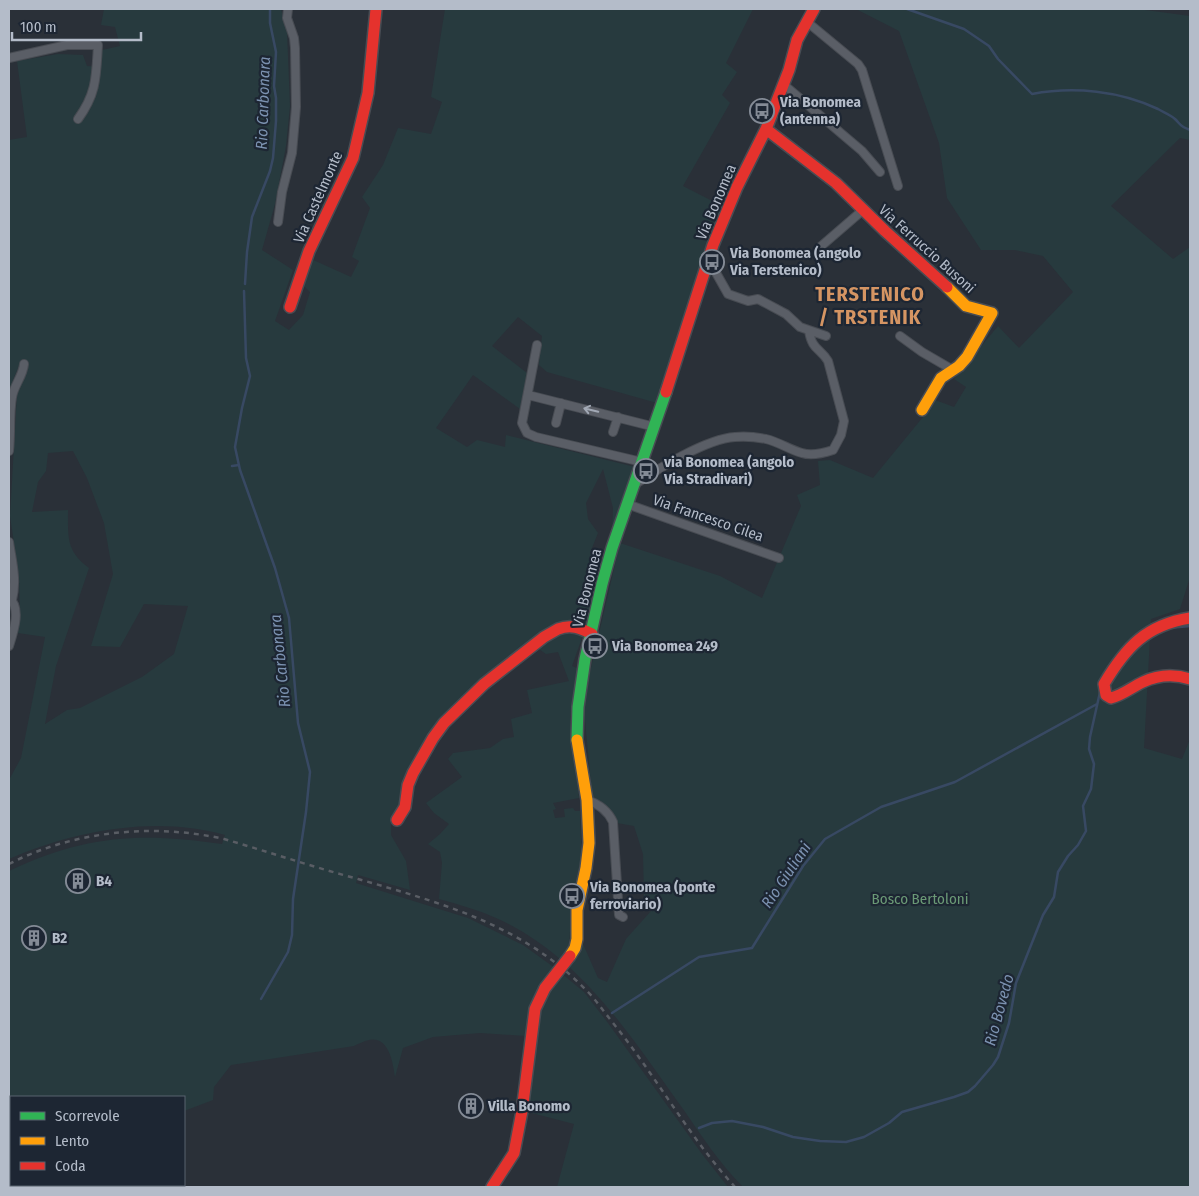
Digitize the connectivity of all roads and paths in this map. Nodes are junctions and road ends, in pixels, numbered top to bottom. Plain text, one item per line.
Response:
1 (288, 9) edge
2 (376, 9) edge
3 (814, 9) edge
4 (806, 21) junction
5 (9, 58) edge
6 (783, 84) junction
7 (78, 119) dead end
8 (766, 129) junction
9 (880, 172) dead end
10 (898, 186) dead end
11 (863, 210) junction
12 (278, 222) dead end
13 (819, 248) dead end
14 (708, 265) junction
15 (290, 307) dead end
16 (809, 331) junction
17 (826, 336) dead end
18 (900, 336) dead end
19 (537, 345) dead end
20 (24, 364) dead end
21 (953, 370) junction
22 (528, 396) junction
23 (561, 403) junction
24 (922, 410) dead end
25 (618, 417) junction
26 (556, 423) dead end
27 (655, 427) junction
28 (613, 432) dead end
29 (9, 451) edge
30 (642, 462) junction
31 (634, 485) junction
32 (627, 504) junction
33 (9, 542) edge
34 (779, 558) dead end
35 (10, 599) edge
36 (1190, 618) edge
37 (592, 634) junction
38 (9, 646) edge
39 (1190, 679) edge
40 (587, 800) junction
41 (397, 820) dead end
42 (623, 917) dead end
43 (492, 1187) edge

1 - 12 street
2 - 15 street, Via Castelmonte
3 - 4 street, Via Bonomea
4 - 6 street, Via Bonomea
4 - 10 street
5 - 7 street
6 - 8 street, Via Bonomea
6 - 9 street
8 - 11 street, Via Ferruccio Busoni
8 - 14 street, Via Bonomea
11 - 13 street, Via Ferruccio Busoni
11 - 21 street, Via Ferruccio Busoni
14 - 16 street
14 - 27 street, Via Bonomea
16 - 17 street
16 - 31 street
18 - 21 street
19 - 22 street
20 - 29 street
21 - 24 street, Via Ferruccio Busoni
22 - 23 street
22 - 30 street
25 -> 23 street
23 - 26 street
25 - 27 street
25 - 28 street
27 - 30 street, Via Bonomea
30 - 31 street, Via Bonomea
31 - 32 street, Via Bonomea
32 - 34 street, Via Francesco Cilea
32 - 37 street, Via Bonomea
33 - 35 street
35 - 38 street
36 - 39 street
37 - 40 street, Via Bonomea
37 - 41 street
40 - 42 street
40 - 43 street, Via Bonomea, bridge

